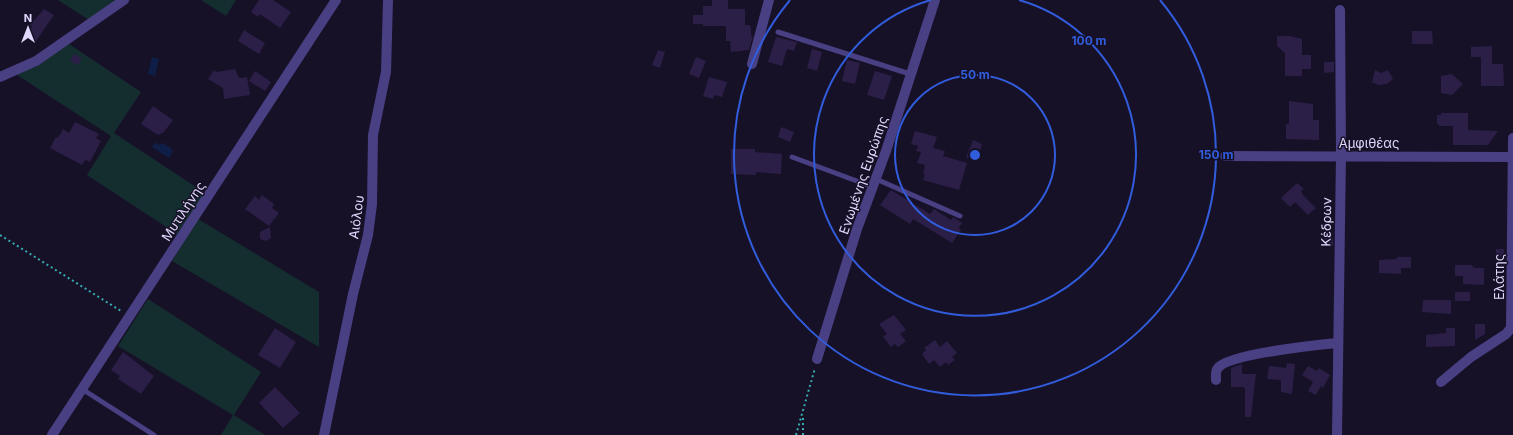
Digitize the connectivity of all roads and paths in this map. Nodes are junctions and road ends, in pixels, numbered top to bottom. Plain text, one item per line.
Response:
1 (124, 0) edge
2 (336, 0) edge
3 (388, 0) edge
4 (769, 0) edge
5 (935, 0) edge
6 (1340, 10) dead end
7 (778, 32) dead end
8 (752, 64) dead end
9 (910, 74) junction
10 (0, 77) edge
11 (1513, 138) edge
12 (1225, 156) dead end
13 (1340, 156) junction
14 (1513, 156) edge
15 (792, 157) dead end
16 (875, 183) junction
17 (960, 216) dead end
18 (0, 235) edge
19 (130, 317) junction
20 (1337, 343) junction
21 (817, 359) joint
22 (1216, 380) dead end
23 (1441, 382) dead end
24 (82, 389) junction
25 (803, 414) junction
26 (52, 435) edge
27 (154, 435) edge
28 (324, 435) edge
29 (796, 435) edge
30 (803, 435) edge
31 (1337, 435) edge

1 - 10 street
2 - 19 street, Μυτιλήνης
3 - 28 street, Αιόλου
4 - 8 street
5 - 9 street, Ενωμένης Ευρώπης
6 - 13 street, Κέδρων
7 - 9 lane
9 - 16 street, Ενωμένης Ευρώπης
11 - 14 street, Ελάτης
12 - 13 street, Αμφιθέας
13 - 14 street, Αμφιθέας
13 - 20 street, Κέδρων
14 - 23 street, Ελάτης
15 - 16 lane
16 - 17 lane
16 - 21 street, Ενωμένης Ευρώπης
18 - 19 path
19 - 24 street, Μυτιλήνης
20 - 22 street
20 - 31 street, Κέδρων
21 - 25 path
24 - 26 street, Μυτιλήνης
24 - 27 lane
25 - 29 path
25 - 30 path

